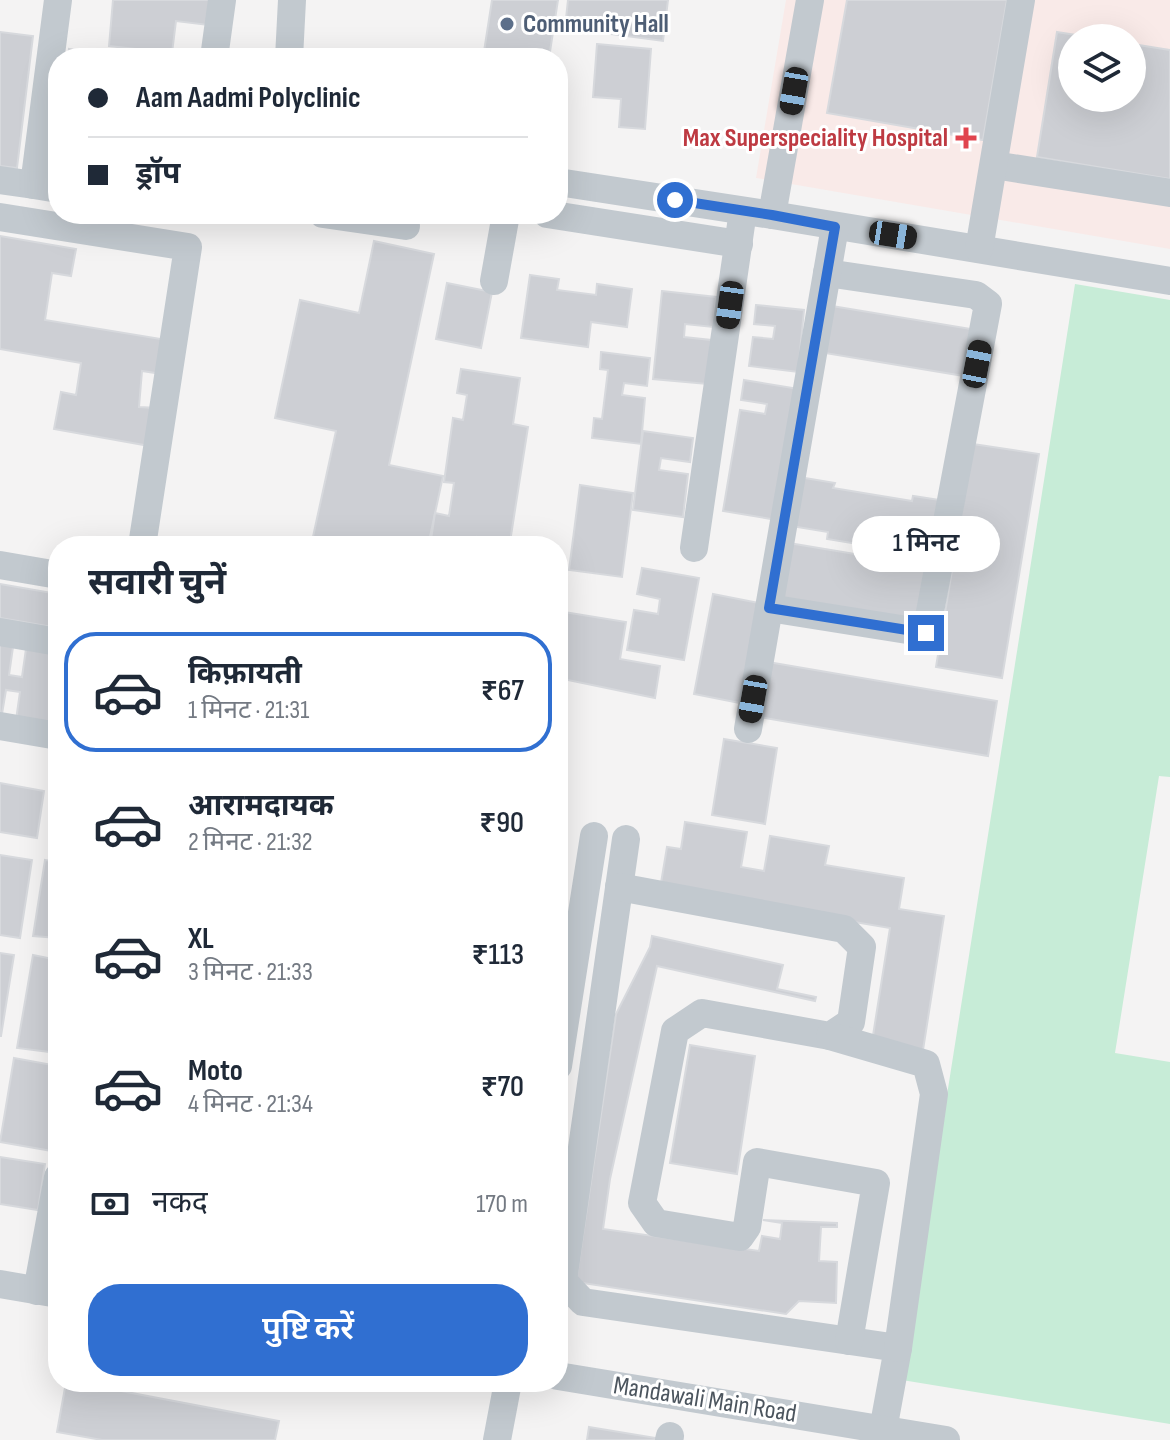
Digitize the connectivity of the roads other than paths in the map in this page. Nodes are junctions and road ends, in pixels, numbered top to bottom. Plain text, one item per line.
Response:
1 (58, 0) edge
2 (222, 0) edge
3 (292, 0) edge
4 (810, 0) edge
5 (1021, 0) edge
6 (55, 48) edge
7 (215, 48) edge
8 (290, 48) edge
9 (48, 156) edge
10 (994, 165) junction
11 (0, 180) edge
12 (568, 184) edge
13 (46, 187) edge
14 (1170, 193) edge
15 (743, 211) junction
16 (772, 215) junction
17 (0, 217) edge
18 (568, 217) edge
19 (395, 224) edge
20 (504, 224) edge
21 (406, 226) dead end
22 (835, 227) junction
23 (739, 244) junction
24 (979, 249) junction
25 (827, 273) junction
26 (494, 281) dead end
27 (1170, 281) edge
28 (144, 536) edge
29 (694, 548) dead end
30 (0, 565) edge
31 (48, 573) edge
32 (769, 608) junction
33 (0, 632) edge
34 (48, 640) edge
35 (0, 726) edge
36 (748, 729) dead end
37 (48, 734) edge
38 (594, 836) dead end
39 (626, 839) dead end
40 (619, 887) junction
41 (568, 1002) edge
42 (830, 1036) junction
43 (568, 1246) edge
44 (0, 1284) edge
45 (568, 1286) edge
46 (47, 1292) edge
47 (849, 1341) junction
48 (898, 1348) junction
49 (568, 1378) edge
50 (506, 1392) edge
51 (871, 1432) edge
52 (497, 1440) edge
53 (946, 1440) edge

1 - 6 street
2 - 7 street
3 - 8 street
4 - 16 street
5 - 10 street
9 - 13 street
10 - 14 street
10 - 24 street
11 - 13 street
12 - 15 street
15 - 16 street
15 - 23 street
16 - 22 street
17 - 28 street
18 - 23 street
19 - 21 street
20 - 26 street
22 - 24 street
22 - 25 street
23 - 29 street
24 - 27 street
25 - 32 street
25 - 32 street
30 - 31 street
32 - 36 street
33 - 34 street
35 - 37 street
38 - 41 street
39 - 40 street
40 - 42 street
40 - 43 street
42 - 47 street
42 - 48 street
44 - 46 street
45 - 47 street
47 - 48 street
48 - 51 street
49 - 51 street, Mandawali Main Road
50 - 52 street
51 - 53 street, Mandawali Main Road

